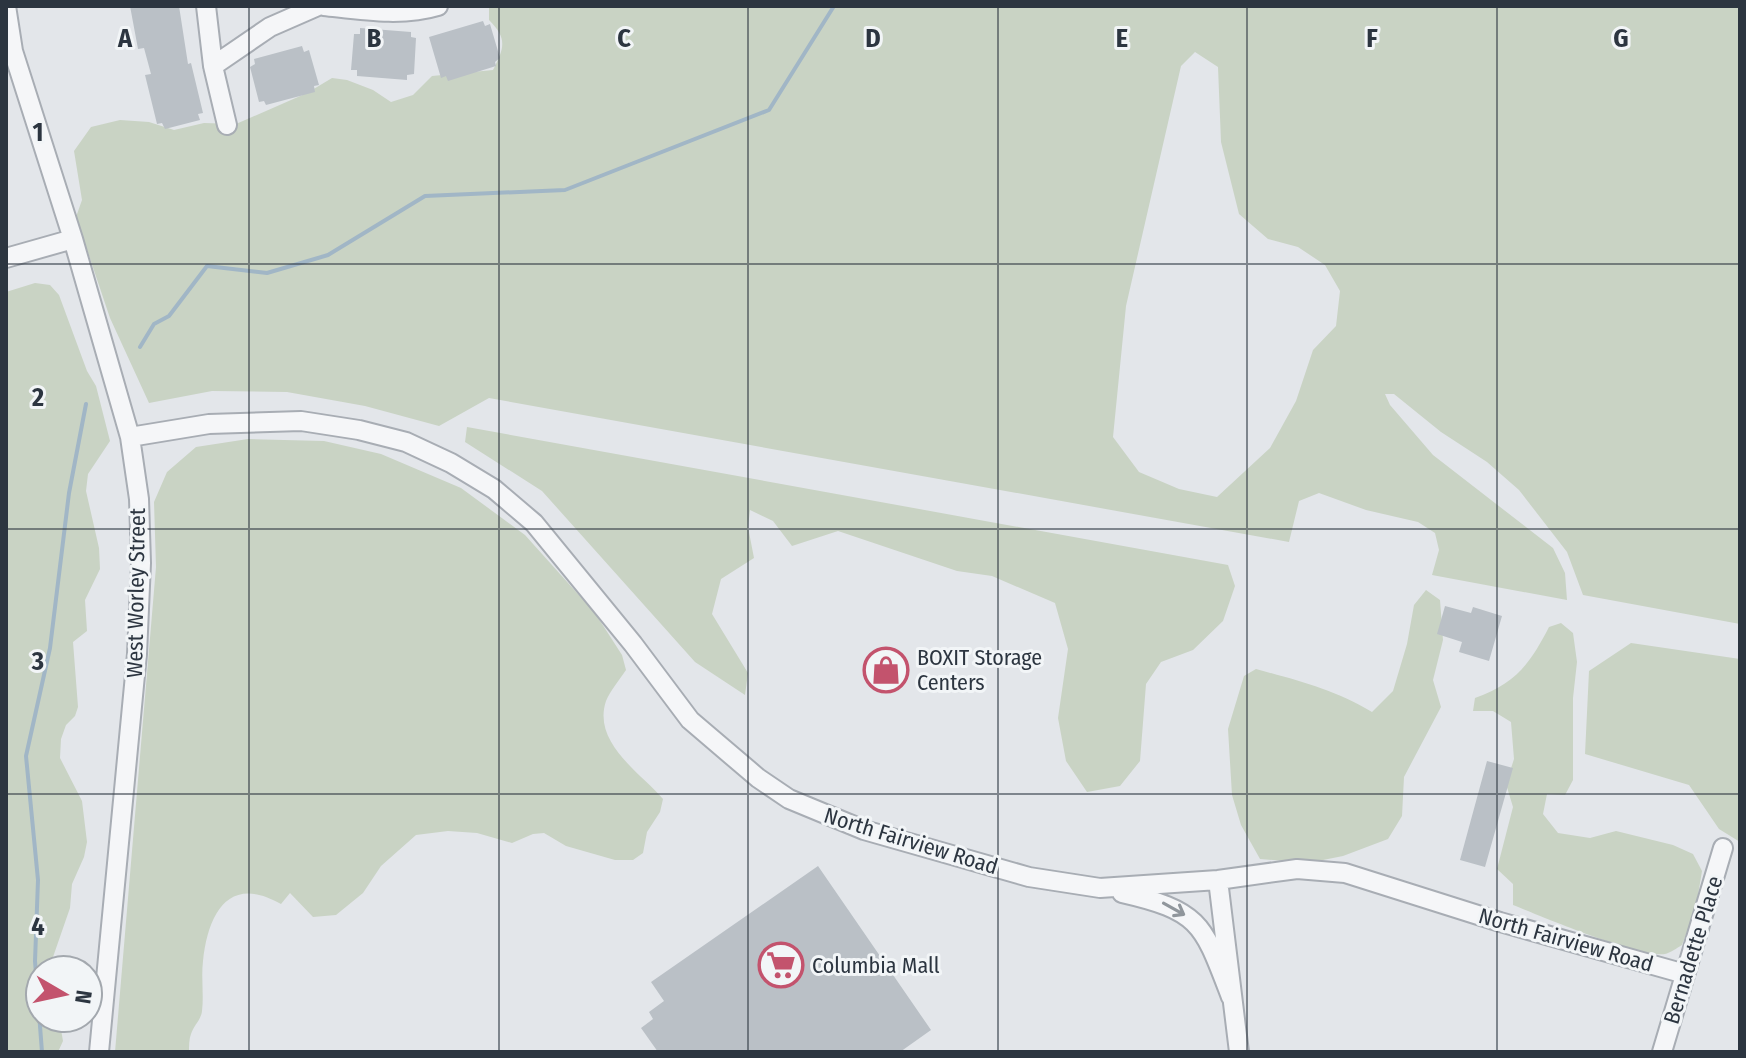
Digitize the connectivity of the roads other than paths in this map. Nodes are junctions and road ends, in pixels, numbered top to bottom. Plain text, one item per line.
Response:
1 (6, 6) edge
2 (206, 6) edge
3 (321, 6) edge
4 (438, 6) edge
5 (9, 52) edge
6 (213, 66) junction
7 (227, 125) dead end
8 (73, 239) junction
9 (6, 258) edge
10 (130, 437) junction
11 (1723, 848) dead end
12 (1218, 880) junction
13 (1100, 888) junction
14 (1685, 974) junction
15 (1231, 997) junction
16 (99, 1052) edge
17 (1239, 1052) edge
18 (1662, 1052) edge

1 - 5 street, West Worley Street
2 - 6 street
3 - 4 street
3 - 6 street
5 - 8 street, West Worley Street
6 - 7 street
8 - 9 street
8 - 10 street, West Worley Street
10 - 13 street, North Fairview Road
10 - 16 street, West Worley Street
11 - 14 street, Bernadette Place
12 - 13 street, North Fairview Road
12 - 14 street, North Fairview Road
12 - 15 street
13 -> 15 street
14 - 18 street, Bernadette Place
15 - 17 street

